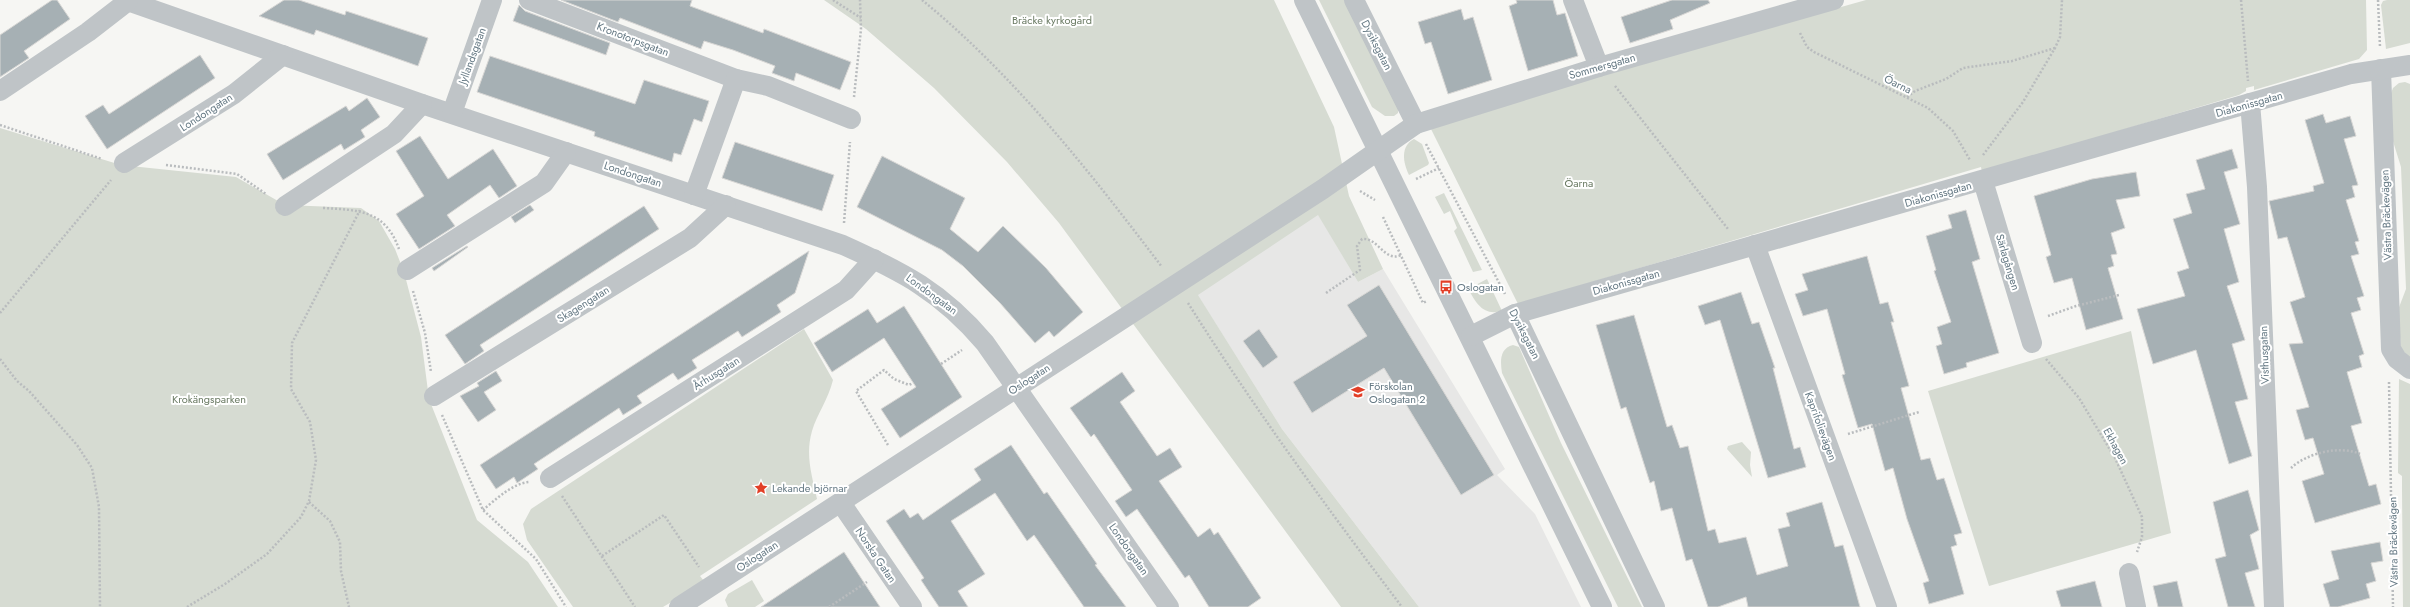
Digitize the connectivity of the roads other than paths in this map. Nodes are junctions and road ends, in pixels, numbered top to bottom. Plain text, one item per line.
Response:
1 (126, 0) edge
2 (492, 0) edge
3 (529, 0) edge
4 (1304, 0) edge
5 (1354, 0) edge
6 (1573, 0) edge
7 (1834, 0) edge
8 (1782, 7) edge
9 (283, 55) junction
10 (2410, 65) edge
11 (1599, 67) junction
12 (2381, 70) junction
13 (736, 79) junction
14 (0, 91) edge
15 (2250, 103) junction
16 (422, 104) junction
17 (452, 113) junction
18 (851, 119) dead end
19 (1416, 124) junction
20 (1378, 151) junction
21 (566, 152) junction
22 (124, 163) road end
23 (1978, 174) junction
24 (694, 195) junction
25 (726, 205) junction
26 (284, 206) road end
27 (1749, 247) junction
28 (874, 259) junction
29 (407, 270) road end
30 (1515, 314) junction
31 (1471, 336) junction
32 (2032, 343) road end
33 (2403, 364) edge
34 (1016, 387) junction
35 (434, 396) road end
36 (550, 478) road end
37 (841, 503) junction
38 (2129, 573) road end
39 (679, 607) edge
40 (912, 607) edge
41 (1169, 607) edge
42 (1602, 607) edge
43 (1655, 607) edge
44 (1887, 607) edge
45 (2136, 607) edge
46 (2274, 607) edge

1 - 9 street, Londongatan
1 - 14 street, Londongatan
2 - 17 street, Jyllandsgatan
3 - 13 street, Kronotorpsgatan
4 - 20 street
5 - 19 street, Dysiksgatan
6 - 11 street
7 - 8 street, Sommersgatan
8 - 11 street, Sommersgatan
9 - 16 street, Londongatan
9 - 22 street, Londongatan
10 - 12 street, Diakonissgatan
11 - 19 street, Sommersgatan
12 - 15 street, Diakonissgatan
12 - 33 street, Västra Bräckevägen
13 - 18 street, Kronotorpsgatan
13 - 24 street
15 - 23 street, Diakonissgatan
15 - 46 street, Visthusgatan
16 - 17 street, Londongatan
16 - 26 street
17 - 21 street, Londongatan
19 - 20 street, Sommersgatan
20 - 31 street
20 - 34 street, Oslogatan
21 - 24 street, Londongatan
21 - 29 street
23 - 27 street, Diakonissgatan
23 - 32 street, Särlagången
24 - 25 street, Londongatan
25 - 28 street, Londongatan
25 - 35 street, Skagengatan
27 - 30 street, Diakonissgatan
27 - 44 street, Kaprifolievägen
28 - 34 street, Londongatan
28 - 36 street, Århusgatan
30 - 31 street, Diakonissgatan
30 - 43 street, Dysiksgatan
31 - 42 street
34 - 37 street, Oslogatan
34 - 41 street, Londongatan
37 - 39 street, Oslogatan
37 - 40 street, Norska Gatan
38 - 45 street

